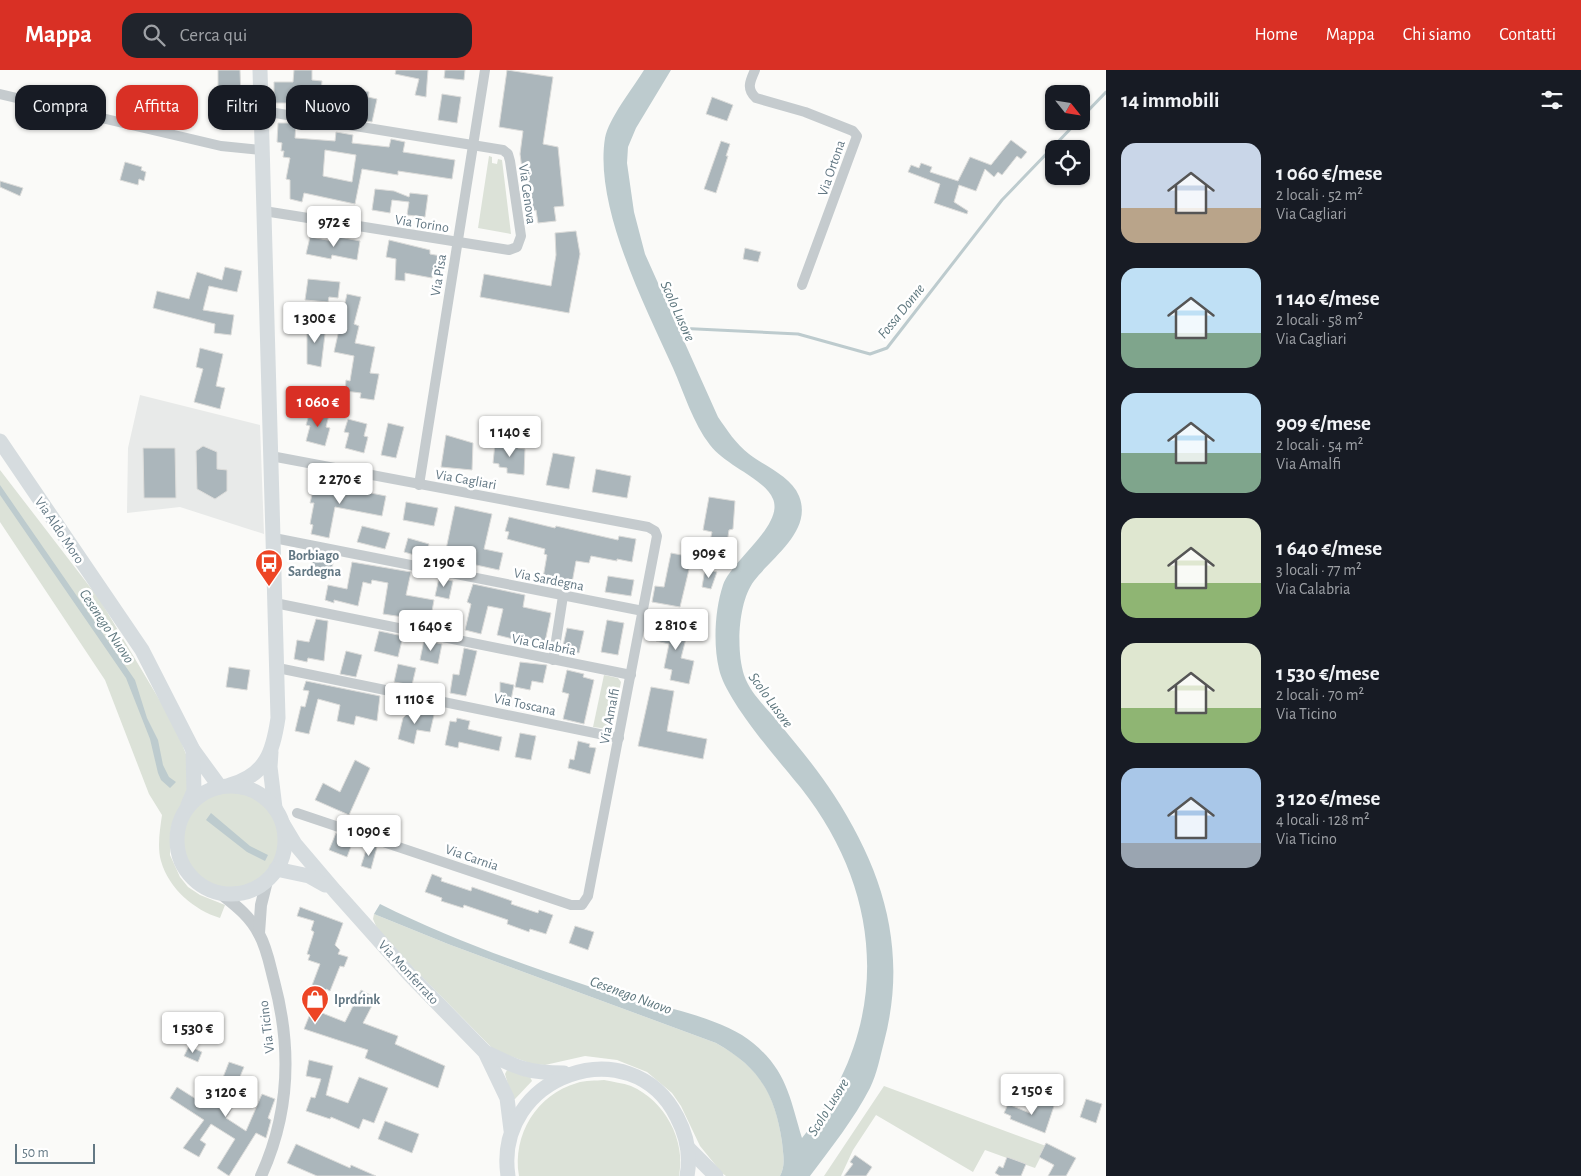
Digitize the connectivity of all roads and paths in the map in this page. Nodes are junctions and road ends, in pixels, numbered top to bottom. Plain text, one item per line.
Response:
1 (260, 70) edge
2 (485, 70) edge
3 (755, 70) edge
4 (260, 85) edge
5 (0, 94) edge
6 (276, 115) edge
7 (261, 130) edge
8 (473, 144) junction
9 (262, 150) junction
10 (264, 212) junction
11 (457, 242) junction
12 (802, 284) dead end
13 (0, 441) edge
14 (271, 456) junction
15 (419, 485) junction
16 (655, 531) joint
17 (274, 538) junction
18 (563, 596) junction
19 (275, 603) junction
20 (643, 611) junction
21 (554, 660) junction
22 (278, 668) junction
23 (631, 675) junction
24 (619, 738) junction
25 (193, 750) junction
26 (271, 751) junction
27 (225, 786) junction
28 (187, 808) junction
29 (275, 808) junction
30 (297, 813) dead end
31 (283, 824) junction
32 (271, 875) junction
33 (335, 891) junction
34 (220, 893) junction
35 (582, 905) joint
36 (259, 933) junction
37 (485, 1052) junction
38 (570, 1073) junction
39 (511, 1130) junction
40 (688, 1148) junction
41 (261, 1176) edge
42 (508, 1176) edge
43 (688, 1176) edge
44 (716, 1176) edge

1 - 4 main road
2 - 8 street, Via Pisa
3 - 12 street, Via Ortona
5 - 9 street
6 - 8 street, Via Genova
7 - 9 main road
8 - 11 street, Via Pisa
8 - 11 street, Via Genova
9 - 10 main road
10 - 11 street, Via Torino
10 - 14 main road
11 - 15 street, Via Pisa
13 - 25 main road, Via Aldo Moro
14 - 15 street, Via Cagliari
14 - 17 main road
15 - 16 street, Via Cagliari
16 - 20 street, Via Amalfi
17 - 18 street, Via Sardegna
17 - 19 main road
18 - 20 street, Via Sardegna
18 - 21 street
19 - 21 street, Via Calabria
19 - 22 main road
20 - 23 street, Via Amalfi
21 - 23 street, Via Calabria
22 - 24 street, Via Toscana
22 - 26 main road
23 - 24 street, Via Amalfi
24 - 35 street, Via Amalfi
25 - 27 main road, Via Aldo Moro
25 - 28 main road, Via Aldo Moro
26 - 27 main road
26 - 29 main road
27 - 28 main road
27 - 29 main road
28 - 34 main road
29 - 31 main road
30 - 35 street, Via Carnia
31 - 32 main road
31 - 33 main road, Via Monferrato
32 - 33 main road, Via Monferrato
32 - 34 main road
32 - 36 street, Via Ticino
33 - 37 main road, Via Monferrato
34 - 36 street, Via Ticino
36 - 41 street, Via Ticino
37 - 38 main road, Via Monferrato
37 - 39 main road, Via Monferrato
38 - 39 main road
38 - 40 main road
39 - 42 main road
40 - 43 main road
40 - 44 main road

